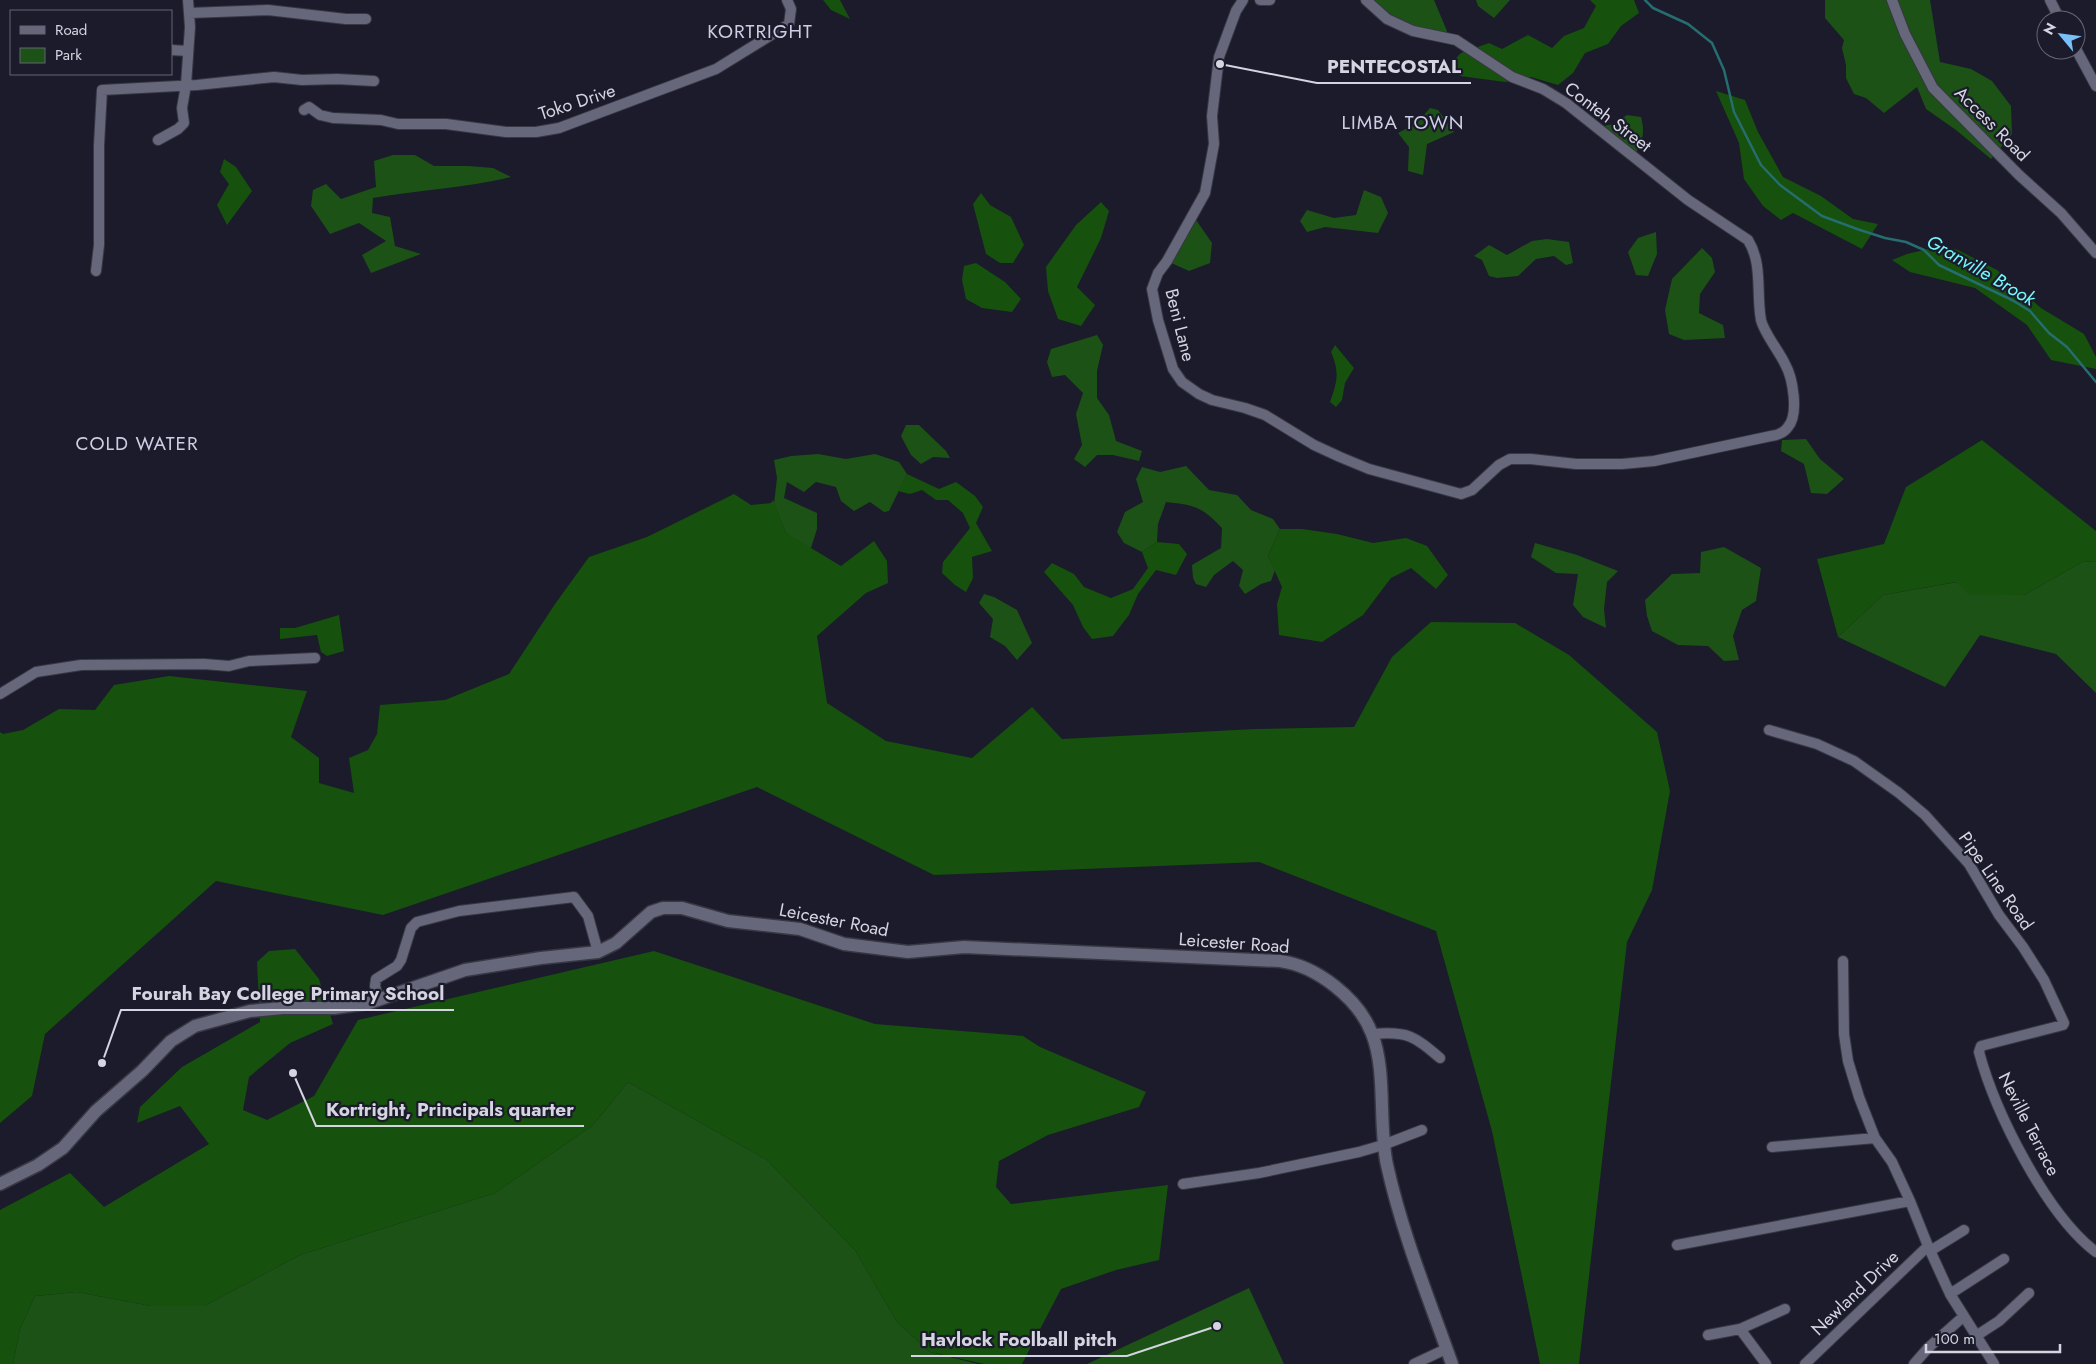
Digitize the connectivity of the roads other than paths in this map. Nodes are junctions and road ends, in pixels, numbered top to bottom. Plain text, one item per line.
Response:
1 (188, 0) edge
2 (787, 0) edge
3 (1243, 0) edge
4 (1260, 0) edge
5 (1270, 0) edge
6 (1366, 0) edge
7 (1892, 0) edge
8 (189, 13) junction
9 (366, 19) dead end
10 (172, 50) edge
11 (188, 51) junction
12 (2082, 60) edge
13 (374, 81) dead end
14 (186, 85) junction
15 (2096, 86) edge
16 (304, 110) dead end
17 (158, 140) dead end
18 (2096, 253) edge
19 (96, 271) dead end
20 (1761, 322) joint
21 (316, 658) dead end
22 (0, 694) edge
23 (1769, 730) dead end
24 (2023, 947) joint
25 (598, 952) junction
26 (1842, 961) dead end
27 (379, 1000) junction
28 (1373, 1034) junction
29 (1440, 1058) dead end
30 (1422, 1130) dead end
31 (1875, 1138) junction
32 (1383, 1145) junction
33 (1772, 1147) dead end
34 (0, 1184) edge
35 (1183, 1184) dead end
36 (1910, 1200) junction
37 (1964, 1230) dead end
38 (1677, 1245) dead end
39 (1929, 1248) junction
40 (2096, 1252) edge
41 (2004, 1259) dead end
42 (2030, 1293) dead end
43 (1950, 1294) junction
44 (1785, 1309) dead end
45 (1964, 1316) junction
46 (1740, 1328) junction
47 (1708, 1335) dead end
48 (1976, 1336) junction
49 (1446, 1349) junction
50 (1414, 1364) edge
51 (1452, 1364) edge
52 (1766, 1364) edge
53 (1805, 1364) edge
54 (1914, 1364) edge
55 (1994, 1364) edge

1 - 8 street
2 - 16 street, Toko Drive
3 - 20 street, Beni Lane
4 - 5 street
6 - 20 street, Conteh Street
7 - 18 street, Access Road
8 - 9 street
8 - 11 street
10 - 11 street
11 - 14 street
12 - 15 street
13 - 14 street
14 - 17 street
14 - 19 street
21 - 22 street
23 - 24 street, Pipe Line Road
24 - 40 street, Neville Terrace
25 - 27 street, Leicester Road
25 - 27 street
25 - 28 street, Leicester Road
26 - 31 street
27 - 34 street, Leicester Road
28 - 29 street
28 - 32 street, Leicester Road
30 - 32 street
31 - 33 street
31 - 36 street
32 - 35 street
32 - 49 street, Leicester Road
36 - 38 street
36 - 39 street
37 - 39 street, Newland Drive
39 - 43 street
39 - 53 street, Newland Drive
41 - 43 street
42 - 48 street
43 - 45 street
44 - 46 street
45 - 48 street
45 - 54 street
46 - 47 street
46 - 52 street
48 - 55 street
49 - 50 street
49 - 51 street, Leicester Road

